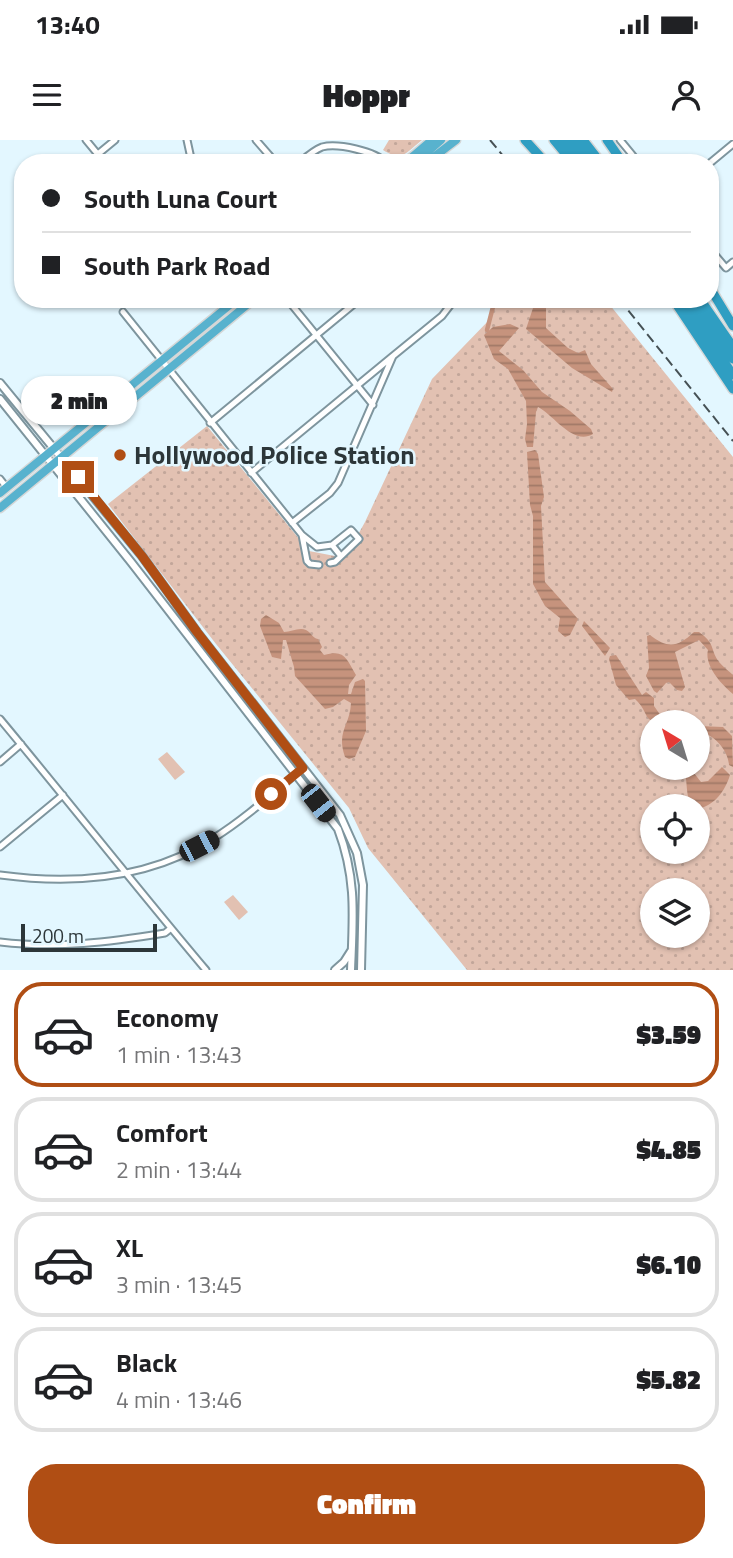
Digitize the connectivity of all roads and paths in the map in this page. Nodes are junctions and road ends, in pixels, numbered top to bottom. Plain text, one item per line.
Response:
1 (86, 140) edge
2 (115, 140) edge
3 (256, 140) edge
4 (441, 140) edge
5 (456, 140) edge
6 (525, 140) edge
7 (554, 140) edge
8 (563, 140) edge
9 (573, 140) edge
10 (583, 140) edge
11 (620, 140) edge
12 (733, 144) edge
13 (432, 150) edge
14 (98, 154) joint
15 (268, 154) edge
16 (312, 154) edge
17 (371, 154) edge
18 (538, 154) edge
19 (566, 154) edge
20 (574, 154) edge
21 (584, 154) edge
22 (594, 154) edge
23 (632, 154) edge
24 (719, 156) edge
25 (719, 260) edge
26 (733, 262) edge
27 (719, 303) edge
28 (243, 308) edge
29 (295, 308) edge
30 (349, 308) edge
31 (448, 308) edge
32 (675, 308) edge
33 (679, 308) edge
34 (688, 308) edge
35 (697, 308) edge
36 (706, 308) edge
37 (225, 309) edge
38 (123, 312) dead end
39 (690, 324) junction
40 (733, 326) edge
41 (316, 335) junction
42 (733, 346) edge
43 (393, 356) junction
44 (733, 359) edge
45 (161, 361) junction
46 (168, 369) junction
47 (733, 375) edge
48 (0, 383) edge
49 (357, 385) junction
50 (733, 388) edge
51 (0, 399) edge
52 (373, 405) junction
53 (210, 424) junction
54 (55, 450) junction
55 (46, 457) junction
56 (62, 458) junction
57 (53, 465) junction
58 (251, 472) junction
59 (0, 479) edge
60 (4, 490) edge
61 (0, 508) edge
62 (292, 523) junction
63 (302, 535) junction
64 (129, 540) junction
65 (313, 545) junction
66 (332, 545) junction
67 (119, 547) junction
68 (305, 552) junction
69 (340, 555) junction
70 (330, 563) dead end
71 (319, 565) dead end
72 (0, 719) edge
73 (21, 744) junction
74 (0, 762) edge
75 (303, 768) junction
76 (295, 775) junction
77 (63, 795) junction
78 (0, 847) edge
79 (127, 873) junction
80 (0, 875) edge
81 (170, 929) junction
82 (0, 942) edge
83 (352, 949) junction
84 (206, 970) edge
85 (335, 970) edge
86 (351, 970) edge
87 (361, 970) edge

1 - 14 street
2 - 14 street
3 - 15 street
4 - 13 highway
5 - 13 highway
6 - 18 highway
7 - 19 highway
8 - 20 highway
9 - 21 highway
10 - 22 highway
11 - 23 street
12 - 24 street
16 - 17 street
25 - 26 street
27 - 40 highway
28 - 46 highway
29 - 41 street
30 - 41 street
31 - 43 street
32 - 39 highway
33 - 39 highway
34 - 47 highway
35 - 44 highway
36 - 42 highway
37 - 45 highway
38 - 45 street
39 - 50 highway
41 - 49 street
41 - 53 street
43 - 49 street
43 - 52 street
45 - 46 street
45 - 54 highway
46 - 53 street
46 - 56 highway
48 - 54 street
49 - 52 street
49 - 58 street
51 - 55 street
52 - 62 street
53 - 58 street
54 - 55 highway
54 - 56 street
55 - 57 street
55 - 60 highway
56 - 57 highway
56 - 64 street
57 - 61 highway
57 - 67 street
58 - 62 street
59 - 60 street
62 - 63 street
63 - 65 street
63 - 68 street
64 - 67 street
64 - 75 street
65 - 66 street
65 - 68 street
66 - 69 street
66 - 69 street
67 - 76 street
68 - 71 street
69 - 70 street
72 - 73 street
73 - 74 street
73 - 77 street
75 - 76 street
75 - 87 street
76 - 79 street
76 - 83 street
77 - 78 street
77 - 79 street
79 - 80 street
79 - 81 street
81 - 82 street
81 - 84 street
83 - 85 street
83 - 86 street

